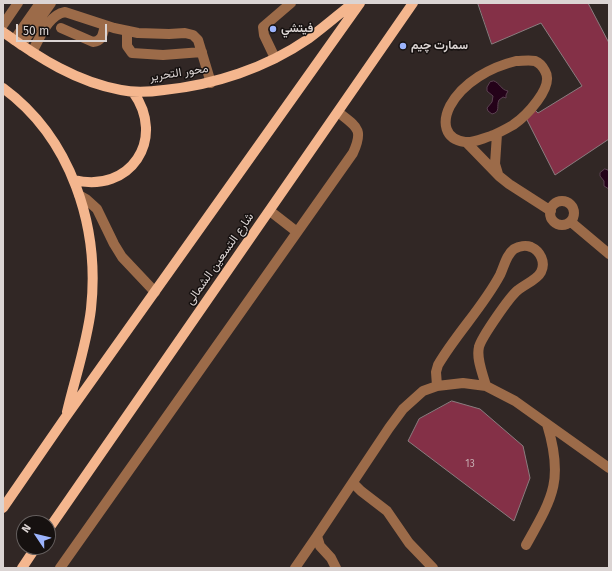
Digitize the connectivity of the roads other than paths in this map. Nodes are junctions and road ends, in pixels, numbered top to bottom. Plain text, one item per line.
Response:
1 (18, 3) edge
2 (40, 3) edge
3 (51, 3) edge
4 (291, 3) edge
5 (353, 3) edge
6 (360, 3) edge
7 (413, 3) edge
8 (3, 24) edge
9 (105, 25) junction
10 (61, 28) dead end
11 (127, 31) junction
12 (3, 32) edge
13 (18, 42) junction
14 (32, 52) junction
15 (202, 52) junction
16 (275, 58) junction
17 (211, 82) junction
18 (3, 88) edge
19 (133, 92) junction
20 (338, 112) junction
21 (497, 134) junction
22 (466, 142) junction
23 (499, 176) junction
24 (74, 180) junction
25 (79, 195) junction
26 (270, 211) junction
27 (550, 211) junction
28 (571, 222) junction
29 (297, 232) junction
30 (609, 254) edge
31 (155, 292) junction
32 (437, 386) junction
33 (486, 386) junction
34 (65, 418) junction
35 (547, 424) junction
36 (609, 468) edge
37 (353, 483) junction
38 (6, 500) edge
39 (3, 508) edge
40 (56, 519) edge
41 (317, 536) junction
42 (526, 545) dead end
43 (31, 555) edge
44 (22, 568) edge
45 (60, 568) edge
46 (294, 568) edge
47 (336, 568) edge
48 (433, 568) edge

1 - 8 street
2 - 13 street
3 - 13 street
4 - 16 street
5 - 16 main road, محور التحرير
6 - 31 main road
7 - 20 main road, شارع التسعين الشمالى
9 - 10 street
9 - 11 street
9 - 14 street
11 - 15 street
11 - 15 street
12 - 13 main road, محور التحرير
13 - 14 main road, محور التحرير
14 - 19 main road, محور التحرير
15 - 17 street
16 - 17 main road, محور التحرير
17 - 19 main road, محور التحرير
18 - 24 main road
19 - 24 main road
20 - 26 main road, شارع التسعين الشمالى
20 - 29 street
21 - 22 street
21 - 22 street
21 - 23 street
22 - 23 street
23 - 27 street
24 - 25 main road
25 - 31 street
25 - 34 main road
26 - 29 street
26 - 40 main road, شارع التسعين الشمالى
27 - 28 street
27 - 28 street
28 - 30 street
29 - 45 street
31 - 34 main road
32 - 33 street
32 - 33 street
32 - 37 street
33 - 35 street
34 - 38 main road
35 - 36 street
35 - 42 street
37 - 41 street
37 - 48 street
38 - 39 main road
41 - 46 street
41 - 47 street
43 - 44 main road

